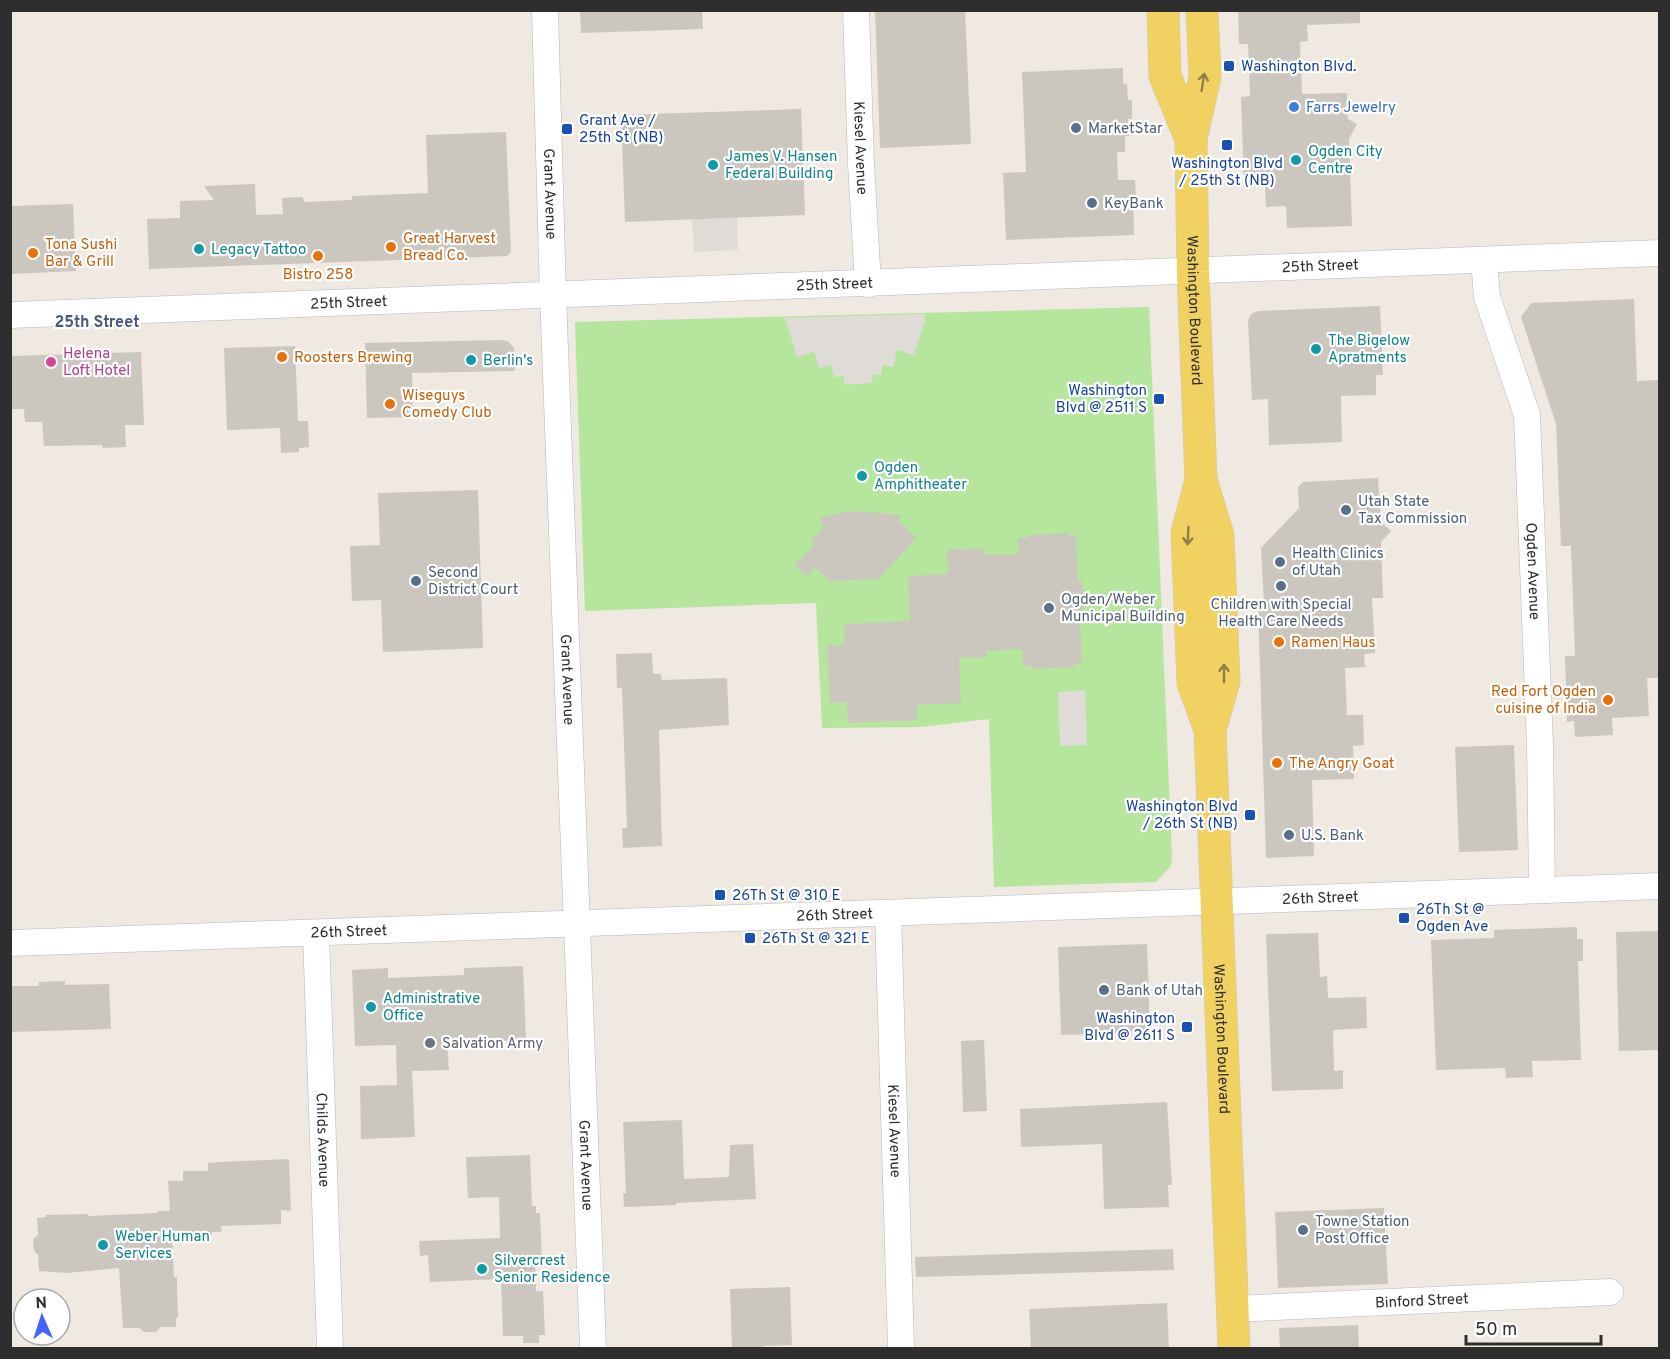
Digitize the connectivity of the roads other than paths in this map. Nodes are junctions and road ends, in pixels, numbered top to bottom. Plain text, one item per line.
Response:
1 (544, 10) edge
2 (856, 10) edge
3 (1163, 10) edge
4 (1202, 10) edge
5 (1191, 139) junction
6 (1659, 253) edge
7 (1484, 260) junction
8 (1193, 272) junction
9 (868, 284) junction
10 (553, 296) junction
11 (10, 315) edge
12 (1659, 886) edge
13 (1542, 890) junction
14 (1216, 901) junction
15 (888, 913) junction
16 (576, 924) junction
17 (316, 933) junction
18 (10, 944) edge
19 (1610, 1292) dead end
20 (1233, 1309) junction
21 (330, 1348) edge
22 (593, 1348) edge
23 (901, 1348) edge
24 (1234, 1348) edge

1 - 10 street, Grant Avenue
2 - 9 street, Kiesel Avenue
3 - 5 main road, Washington Boulevard
5 -> 4 main road, Washington Boulevard
5 - 8 main road, Washington Boulevard
6 - 7 street, 25th Street
7 - 8 street, 25th Street
7 - 13 street, Ogden Avenue
8 - 9 street, 25th Street
8 - 14 main road, Washington Boulevard
9 - 10 street, 25th Street
10 - 11 street, 25th Street
10 - 16 street, Grant Avenue
12 - 13 street, 26th Street
13 - 14 street, 26th Street
14 - 15 street, 26th Street
14 - 20 main road, Washington Boulevard
15 - 16 street, 26th Street
15 - 23 street, Kiesel Avenue
16 - 17 street, 26th Street
16 - 22 street, Grant Avenue
17 - 18 street, 26th Street
17 - 21 street, Childs Avenue
19 - 20 street, Binford Street
20 - 24 main road, Washington Boulevard

